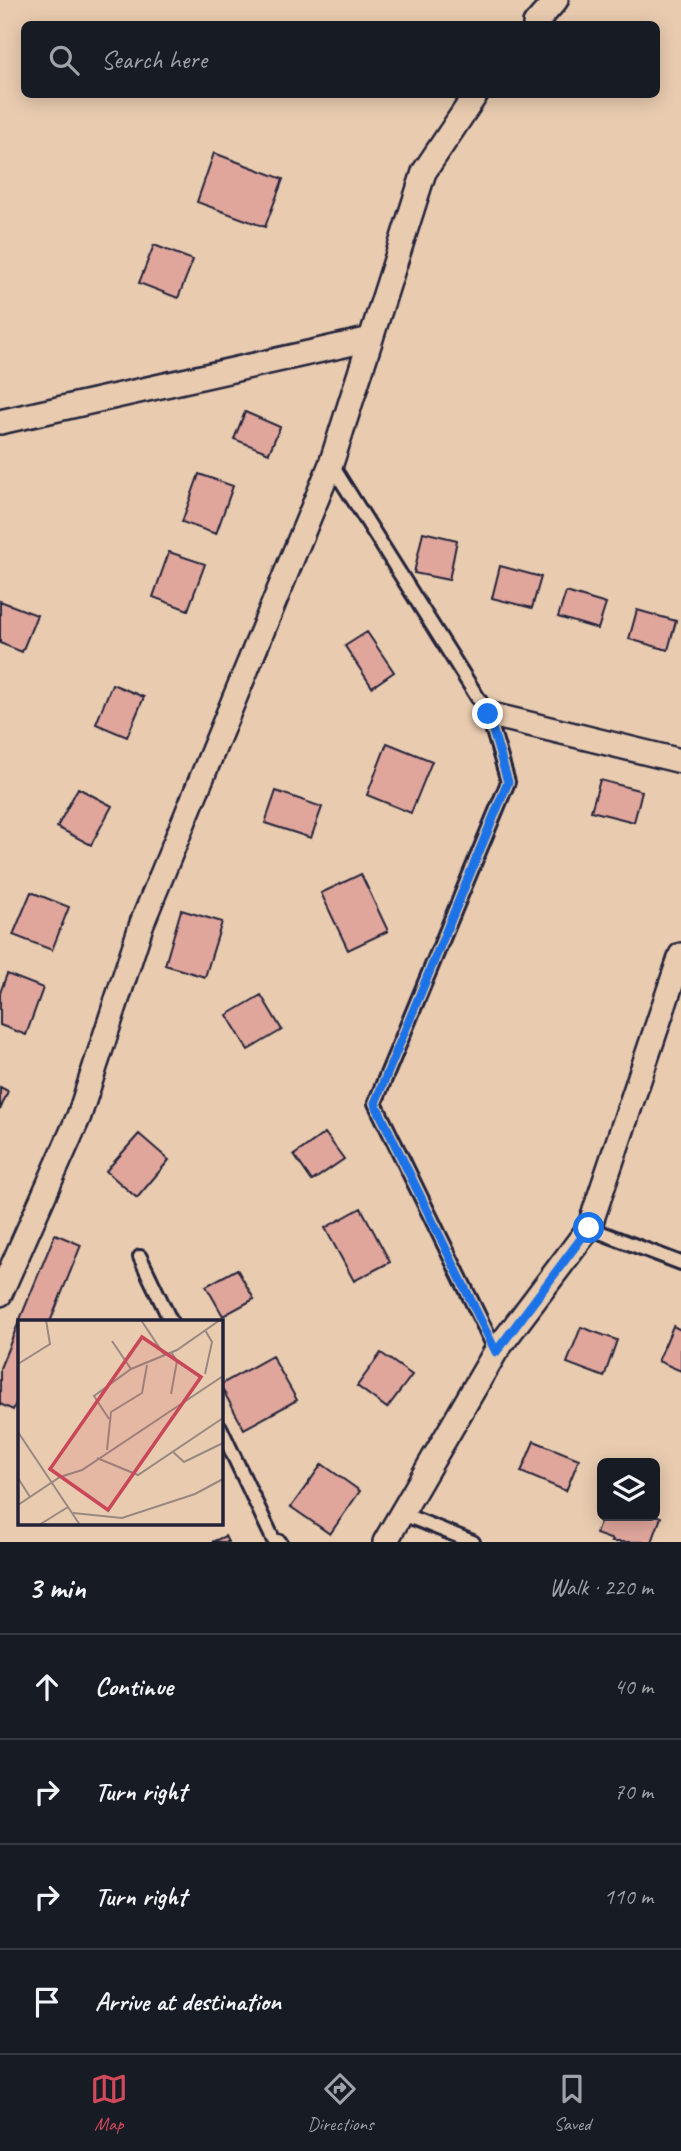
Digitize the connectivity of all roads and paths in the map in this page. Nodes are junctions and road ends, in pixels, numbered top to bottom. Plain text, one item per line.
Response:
1 (556, 0) edge
2 (538, 21) edge
3 (474, 98) edge
4 (371, 339) junction
5 (0, 422) edge
6 (331, 464) junction
7 (488, 714) junction
8 (681, 761) edge
9 (681, 955) edge
10 (589, 1228) junction
11 (140, 1256) dead end
12 (681, 1263) edge
13 (0, 1294) edge
14 (171, 1320) edge
15 (496, 1352) junction
16 (222, 1431) edge
17 (400, 1513) junction
18 (280, 1542) edge
19 (385, 1542) edge
20 (474, 1542) edge

1 - 2 street
3 - 4 street
4 - 5 street
4 - 6 street
6 - 7 lane
6 - 13 street
7 - 8 street
7 - 15 lane
9 - 10 street
10 - 12 lane
10 - 15 street
11 - 14 lane
15 - 17 street
16 - 18 lane
17 - 19 street
17 - 20 lane

